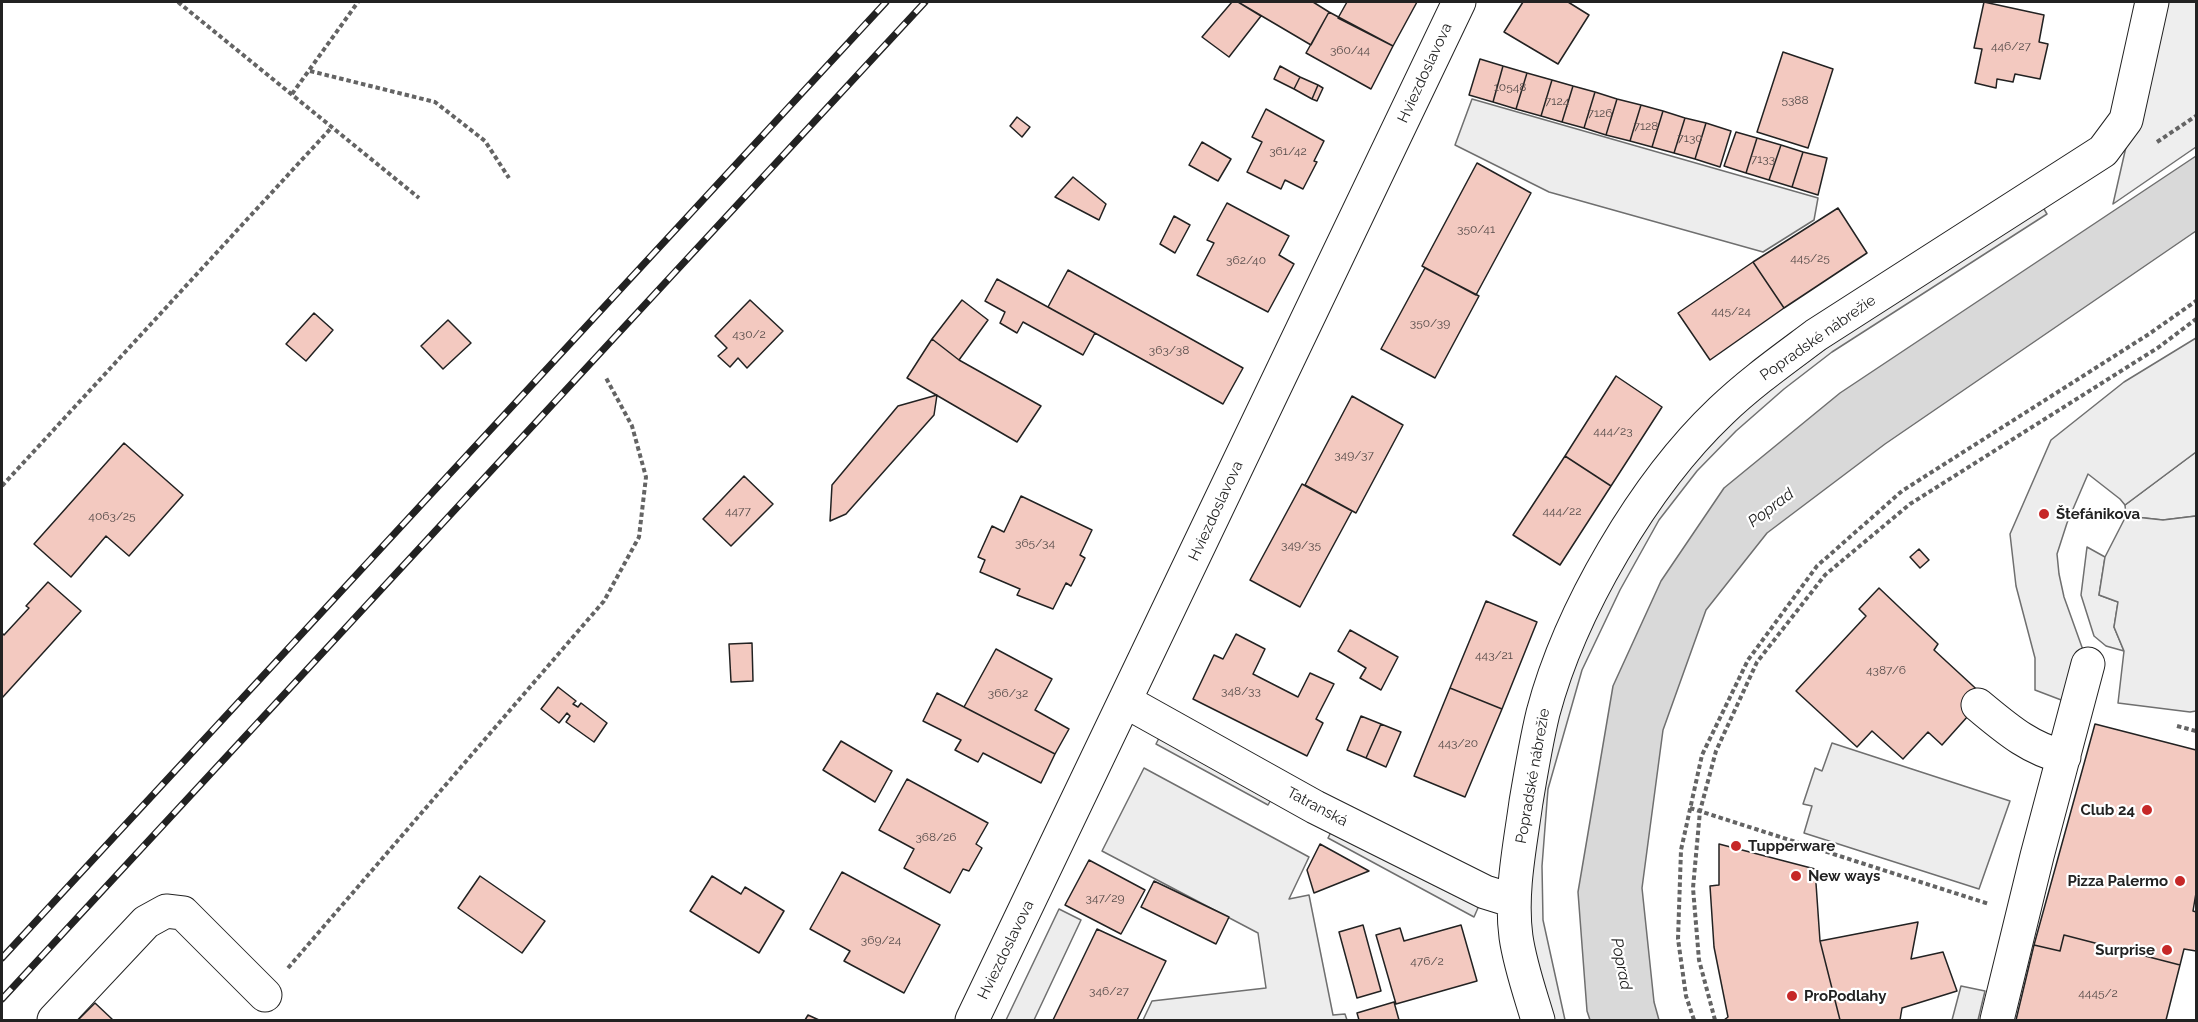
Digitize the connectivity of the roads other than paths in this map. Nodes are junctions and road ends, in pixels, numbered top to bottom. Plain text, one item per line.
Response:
1 (1458, 2) edge
2 (2152, 2) edge
3 (2088, 664) dead end
4 (1125, 701) junction
5 (1978, 705) dead end
6 (2064, 757) junction
7 (1514, 901) junction
8 (265, 995) road end
9 (54, 1020) edge
10 (972, 1020) edge
11 (1538, 1020) edge
12 (1997, 1020) edge

1 - 4 street, Hviezdoslavova
2 - 7 street, Popradské nábrežie
3 - 6 street
4 - 7 street, Tatranská
4 - 10 street, Hviezdoslavova
5 - 6 street
6 - 12 street
7 - 11 street, Popradské nábrežie
8 - 9 street

